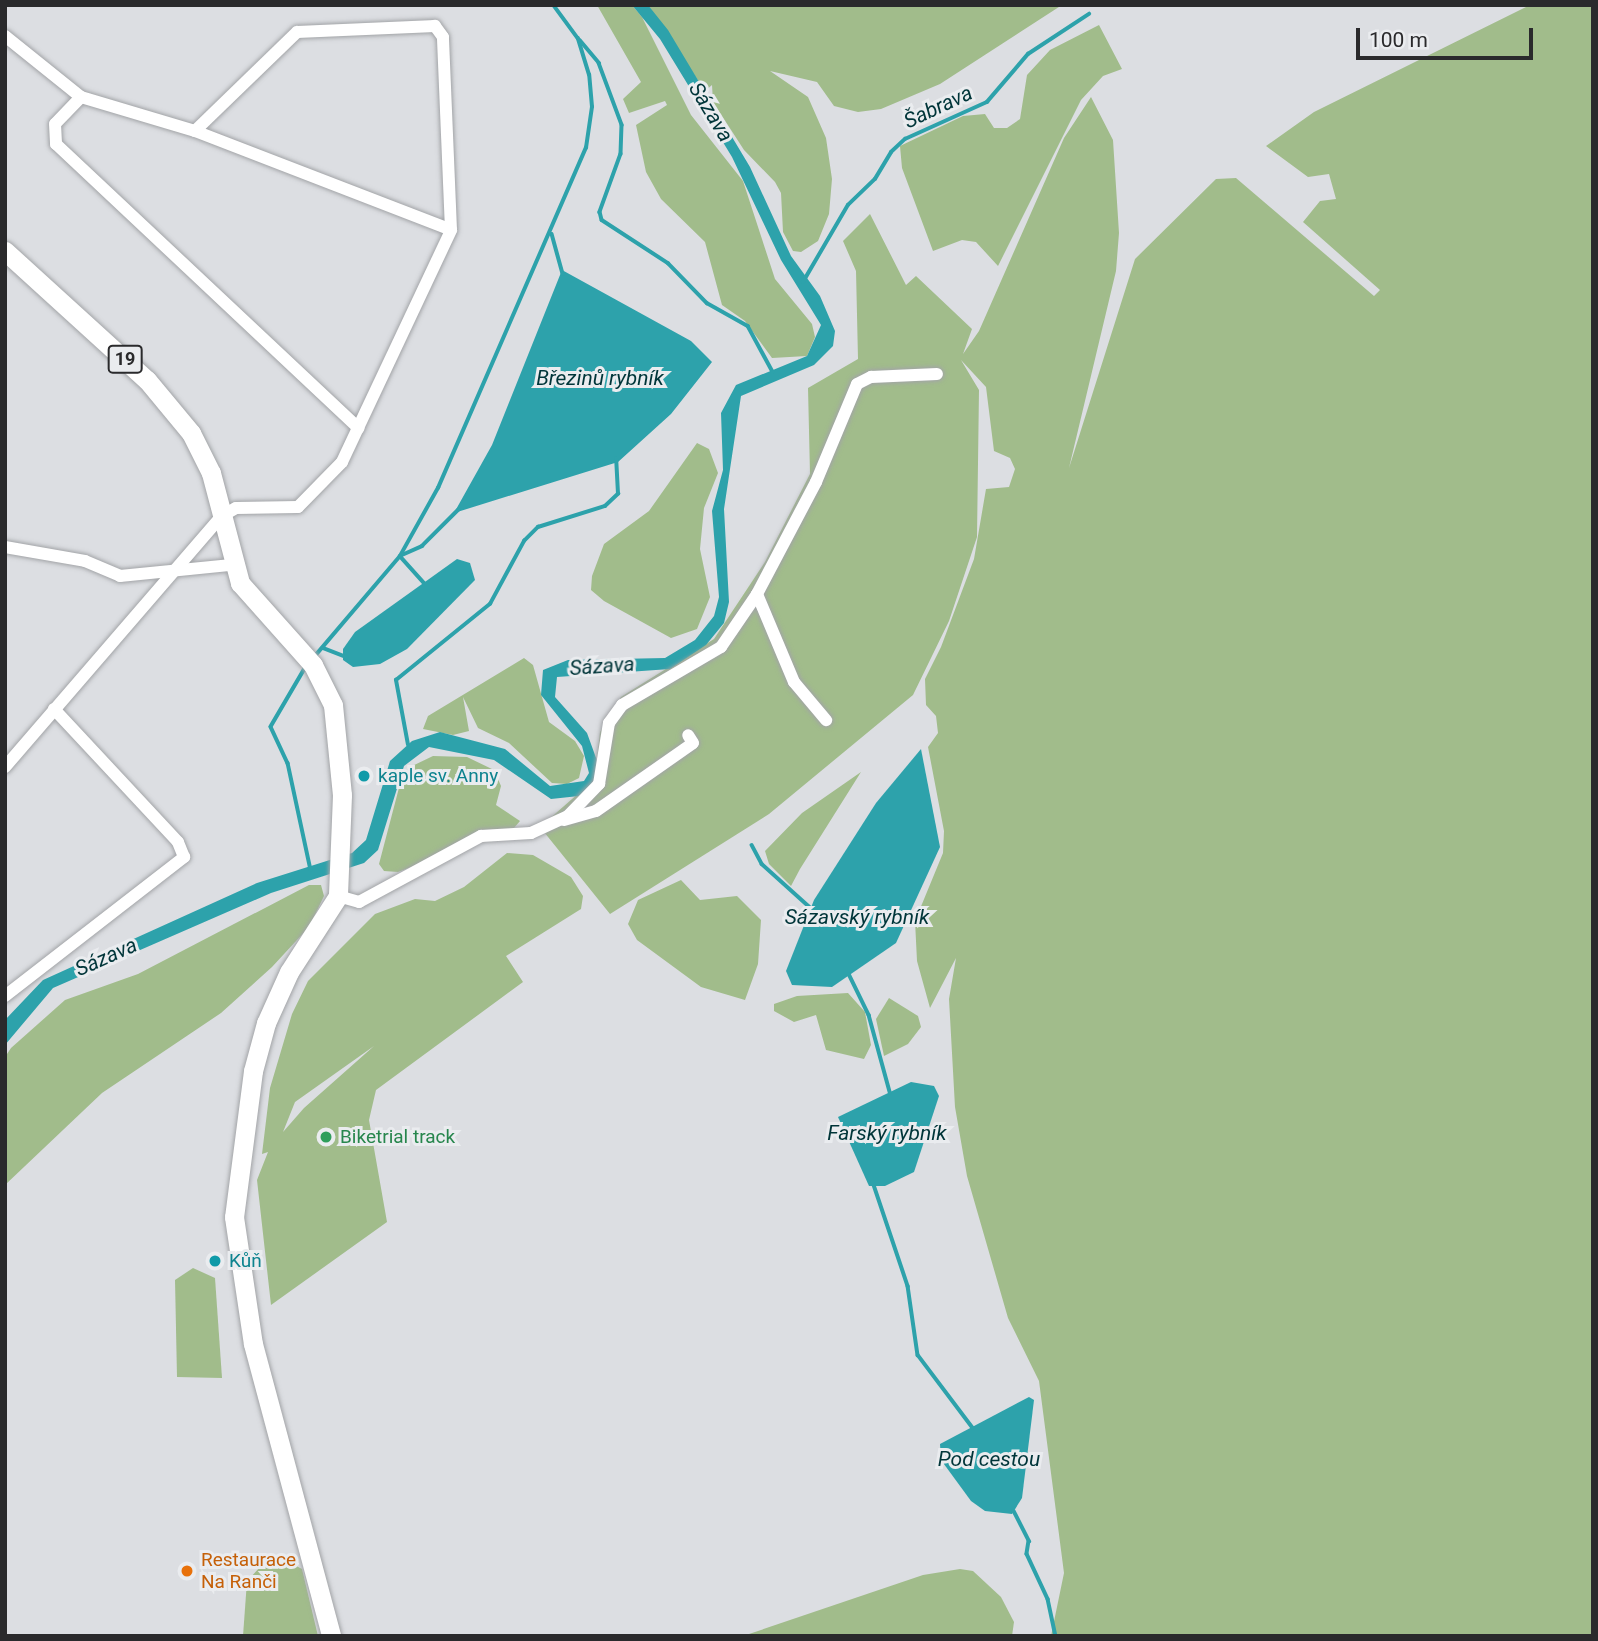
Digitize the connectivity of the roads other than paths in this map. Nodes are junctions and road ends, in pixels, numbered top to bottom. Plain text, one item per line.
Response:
1 (5, 36) edge
2 (81, 97) junction
3 (195, 131) junction
4 (451, 230) junction
5 (5, 251) edge
6 (937, 374) dead end
7 (358, 428) junction
8 (222, 516) junction
9 (5, 547) edge
10 (231, 565) junction
11 (183, 566) junction
12 (757, 594) junction
13 (54, 709) junction
14 (826, 720) dead end
15 (688, 735) dead end
16 (5, 766) edge
17 (557, 822) junction
18 (338, 896) junction
19 (5, 996) edge
20 (331, 1636) edge

1 - 2 street
2 - 3 street
2 - 7 street
3 - 4 street
3 - 4 street
4 - 7 street
5 - 8 main road, 19
6 - 12 street
7 - 8 street
8 - 10 main road, 19
8 - 11 street
9 - 11 street
10 - 11 street
10 - 18 main road, 19
11 - 13 street
12 - 14 street
12 - 17 street
13 - 16 street
13 - 19 street
15 - 17 street
17 - 18 street
18 - 20 main road, 19

